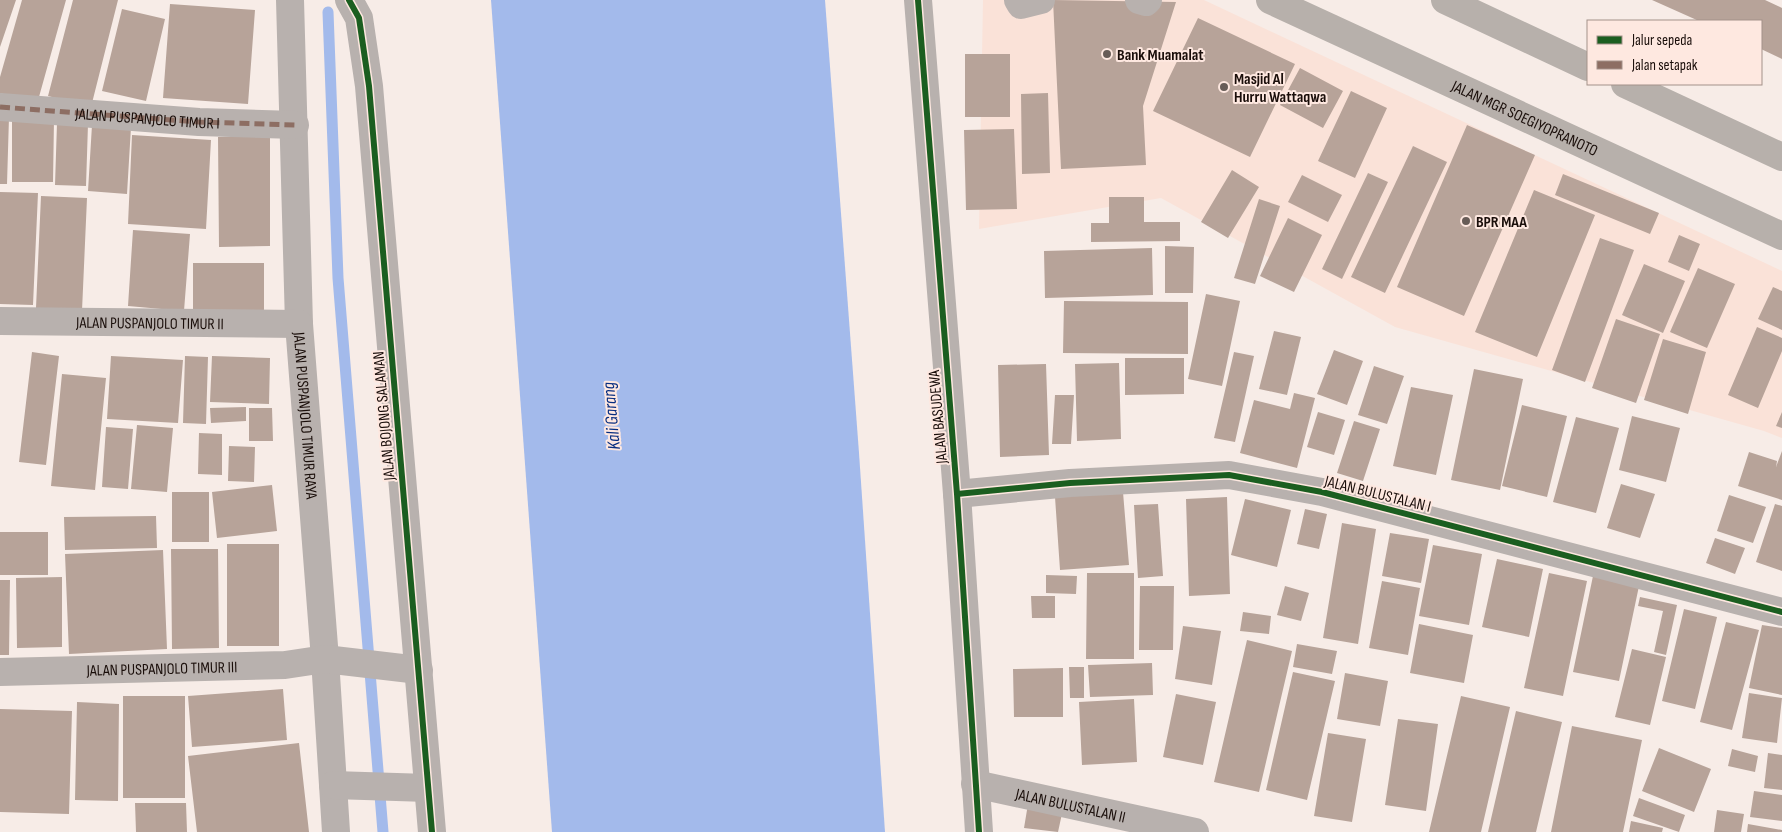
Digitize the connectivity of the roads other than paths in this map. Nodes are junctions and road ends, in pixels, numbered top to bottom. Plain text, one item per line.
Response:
1 (290, 0) edge
2 (349, 0) edge
3 (918, 0) edge
4 (1139, 0) edge
5 (1148, 0) edge
6 (1270, 0) edge
7 (1445, 0) edge
8 (1587, 67) edge
9 (1627, 85) edge
10 (0, 107) edge
11 (295, 125) junction
12 (1782, 157) edge
13 (1782, 236) edge
14 (0, 322) edge
15 (299, 324) junction
16 (957, 494) junction
17 (1782, 612) edge
18 (331, 660) junction
19 (414, 670) junction
20 (0, 672) edge
21 (975, 784) junction
22 (344, 785) junction
23 (423, 788) junction
24 (336, 832) edge
25 (432, 832) edge
26 (979, 832) edge
27 (1195, 832) edge

1 - 11 street, JALAN PUSPANJOLO TIMUR RAYA
2 - 19 street, JALAN BOJONG SALAMAN
3 - 16 street, JALAN BASUDEWA
4 - 5 street
6 - 13 highway, JALAN MGR SOEGIYOPRANOTO
7 - 8 highway
9 - 12 highway
10 - 11 street, JALAN PUSPANJOLO TIMUR I
11 - 15 street, JALAN PUSPANJOLO TIMUR RAYA
14 - 15 street, JALAN PUSPANJOLO TIMUR II
15 - 18 street, JALAN PUSPANJOLO TIMUR RAYA
16 - 17 street, JALAN BULUSTALAN I
16 - 21 street, JALAN BASUDEWA
18 - 19 street, JALAN PUSPANJOLO TIMUR III
18 - 20 street, JALAN PUSPANJOLO TIMUR III
18 - 22 street, JALAN PUSPANJOLO TIMUR RAYA
19 - 23 street, JALAN BOJONG SALAMAN
21 - 26 street, JALAN BASUDEWA
21 - 27 street, JALAN BULUSTALAN II
22 - 23 street
22 - 24 street, JALAN PUSPANJOLO TIMUR RAYA
23 - 25 street, JALAN BOJONG SALAMAN

